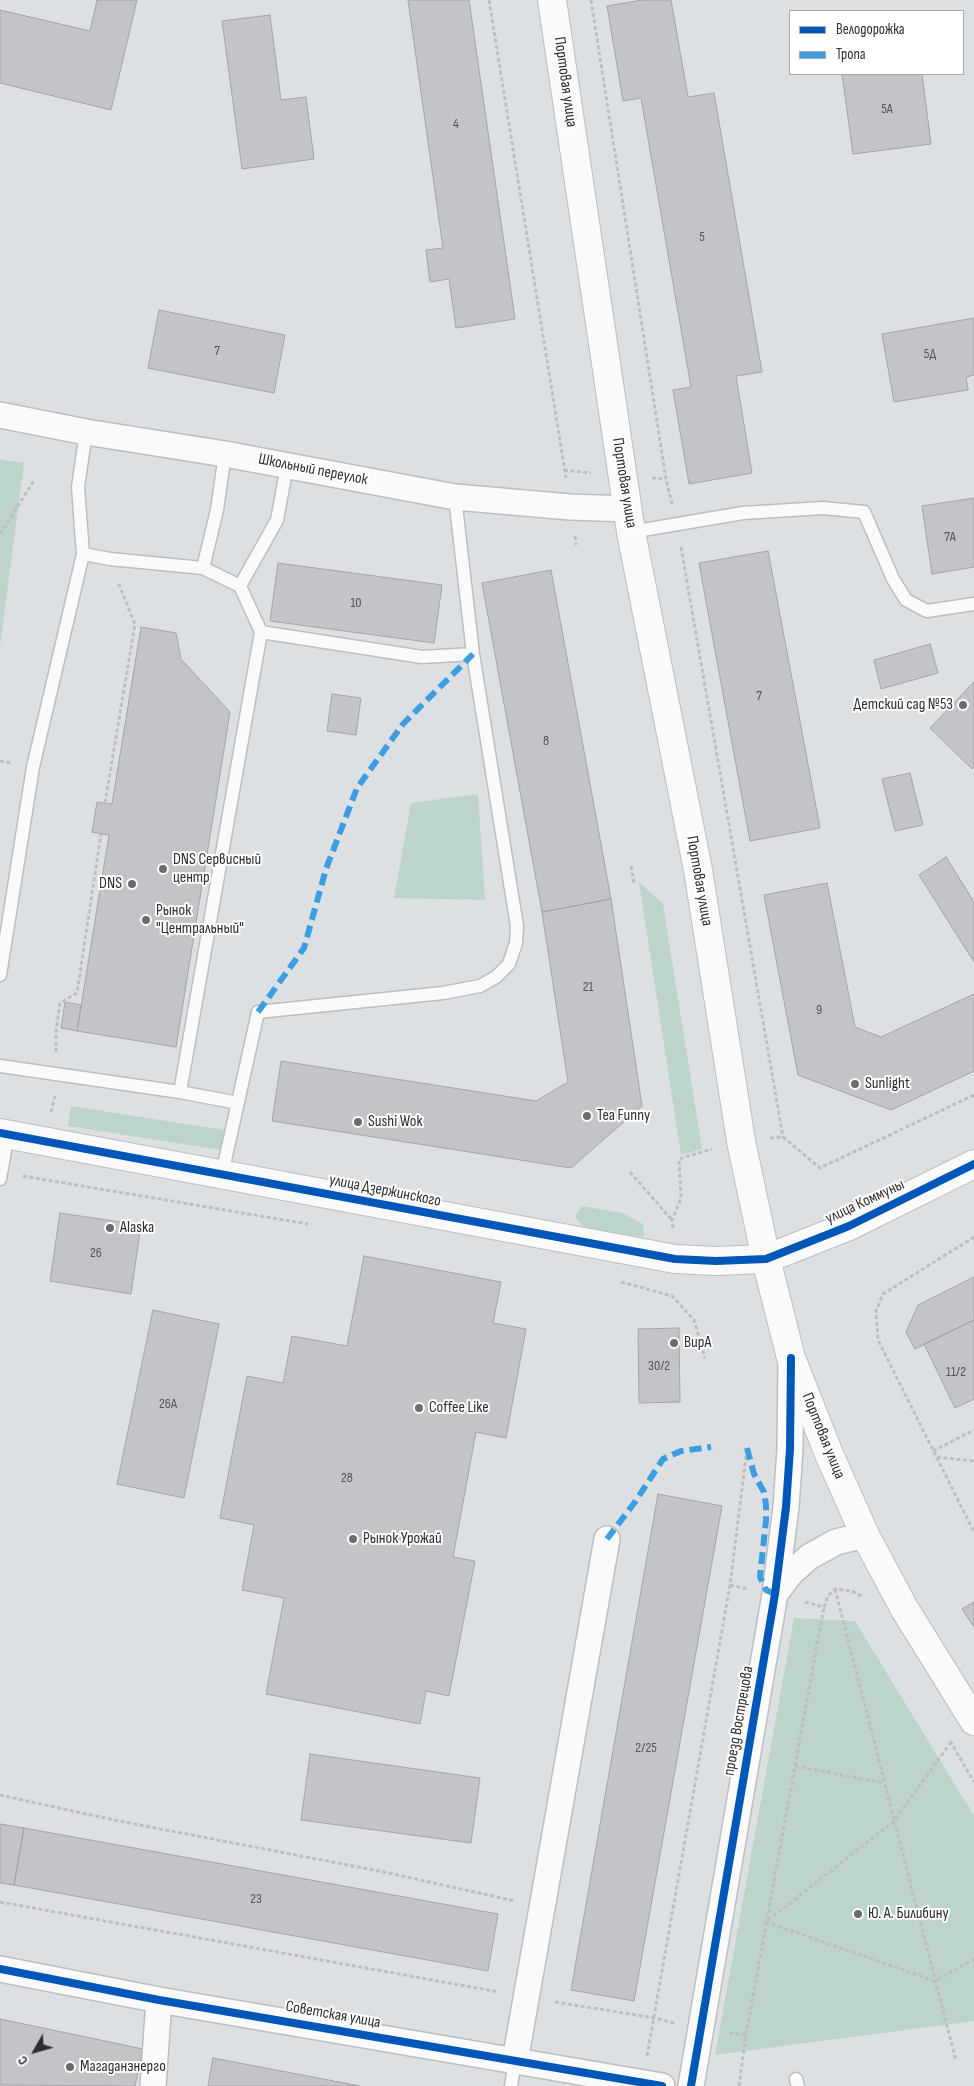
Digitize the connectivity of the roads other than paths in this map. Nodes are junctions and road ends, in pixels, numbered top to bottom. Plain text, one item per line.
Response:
1 (552, 0) edge
2 (0, 415) edge
3 (86, 432) junction
4 (225, 454) junction
5 (287, 466) junction
6 (454, 497) junction
7 (629, 520) junction
8 (82, 554) junction
9 (203, 568) junction
10 (240, 586) junction
11 (974, 604) edge
12 (261, 632) junction
13 (473, 654) junction
14 (0, 975) edge
15 (0, 1066) edge
16 (180, 1092) junction
17 (238, 1103) junction
18 (4, 1134) edge
19 (974, 1164) edge
20 (222, 1174) junction
21 (1, 1176) edge
22 (766, 1259) junction
23 (792, 1358) junction
24 (865, 1535) junction
25 (607, 1539) dead end
26 (775, 1594) junction
27 (974, 1721) edge
28 (0, 1969) edge
29 (159, 2000) junction
30 (515, 2061) junction
31 (652, 2084) edge
32 (153, 2086) edge
33 (511, 2086) edge
34 (691, 2086) edge

1 - 7 main road, Портовая улица
2 - 3 street, Школьный переулок
3 - 4 street, Школьный переулок
3 - 8 lane
4 - 5 street, Школьный переулок
4 - 9 lane
5 - 6 street, Школьный переулок
5 - 10 lane
6 - 7 street, Школьный переулок
6 - 13 lane
7 - 11 lane
7 - 22 main road, Портовая улица
8 - 9 lane
8 - 14 lane
9 - 10 lane
10 - 12 lane
12 - 13 lane
12 - 16 lane
13 - 17 lane
15 - 16 lane
16 - 17 lane
17 - 20 lane
18 - 20 main road, улица Дзержинского
18 - 21 lane
19 - 22 main road, улица Коммуны
20 - 22 main road, улица Дзержинского
22 - 23 main road, Портовая улица
23 - 24 main road, Портовая улица
23 - 26 street, проезд Вострецова
24 - 26 street, проезд Вострецова
24 - 27 main road, Портовая улица
25 - 30 street
26 - 34 street, проезд Вострецова
28 - 29 street, Советская улица
29 - 30 street, Советская улица
29 - 32 street
30 - 31 street, Советская улица
30 - 33 lane

